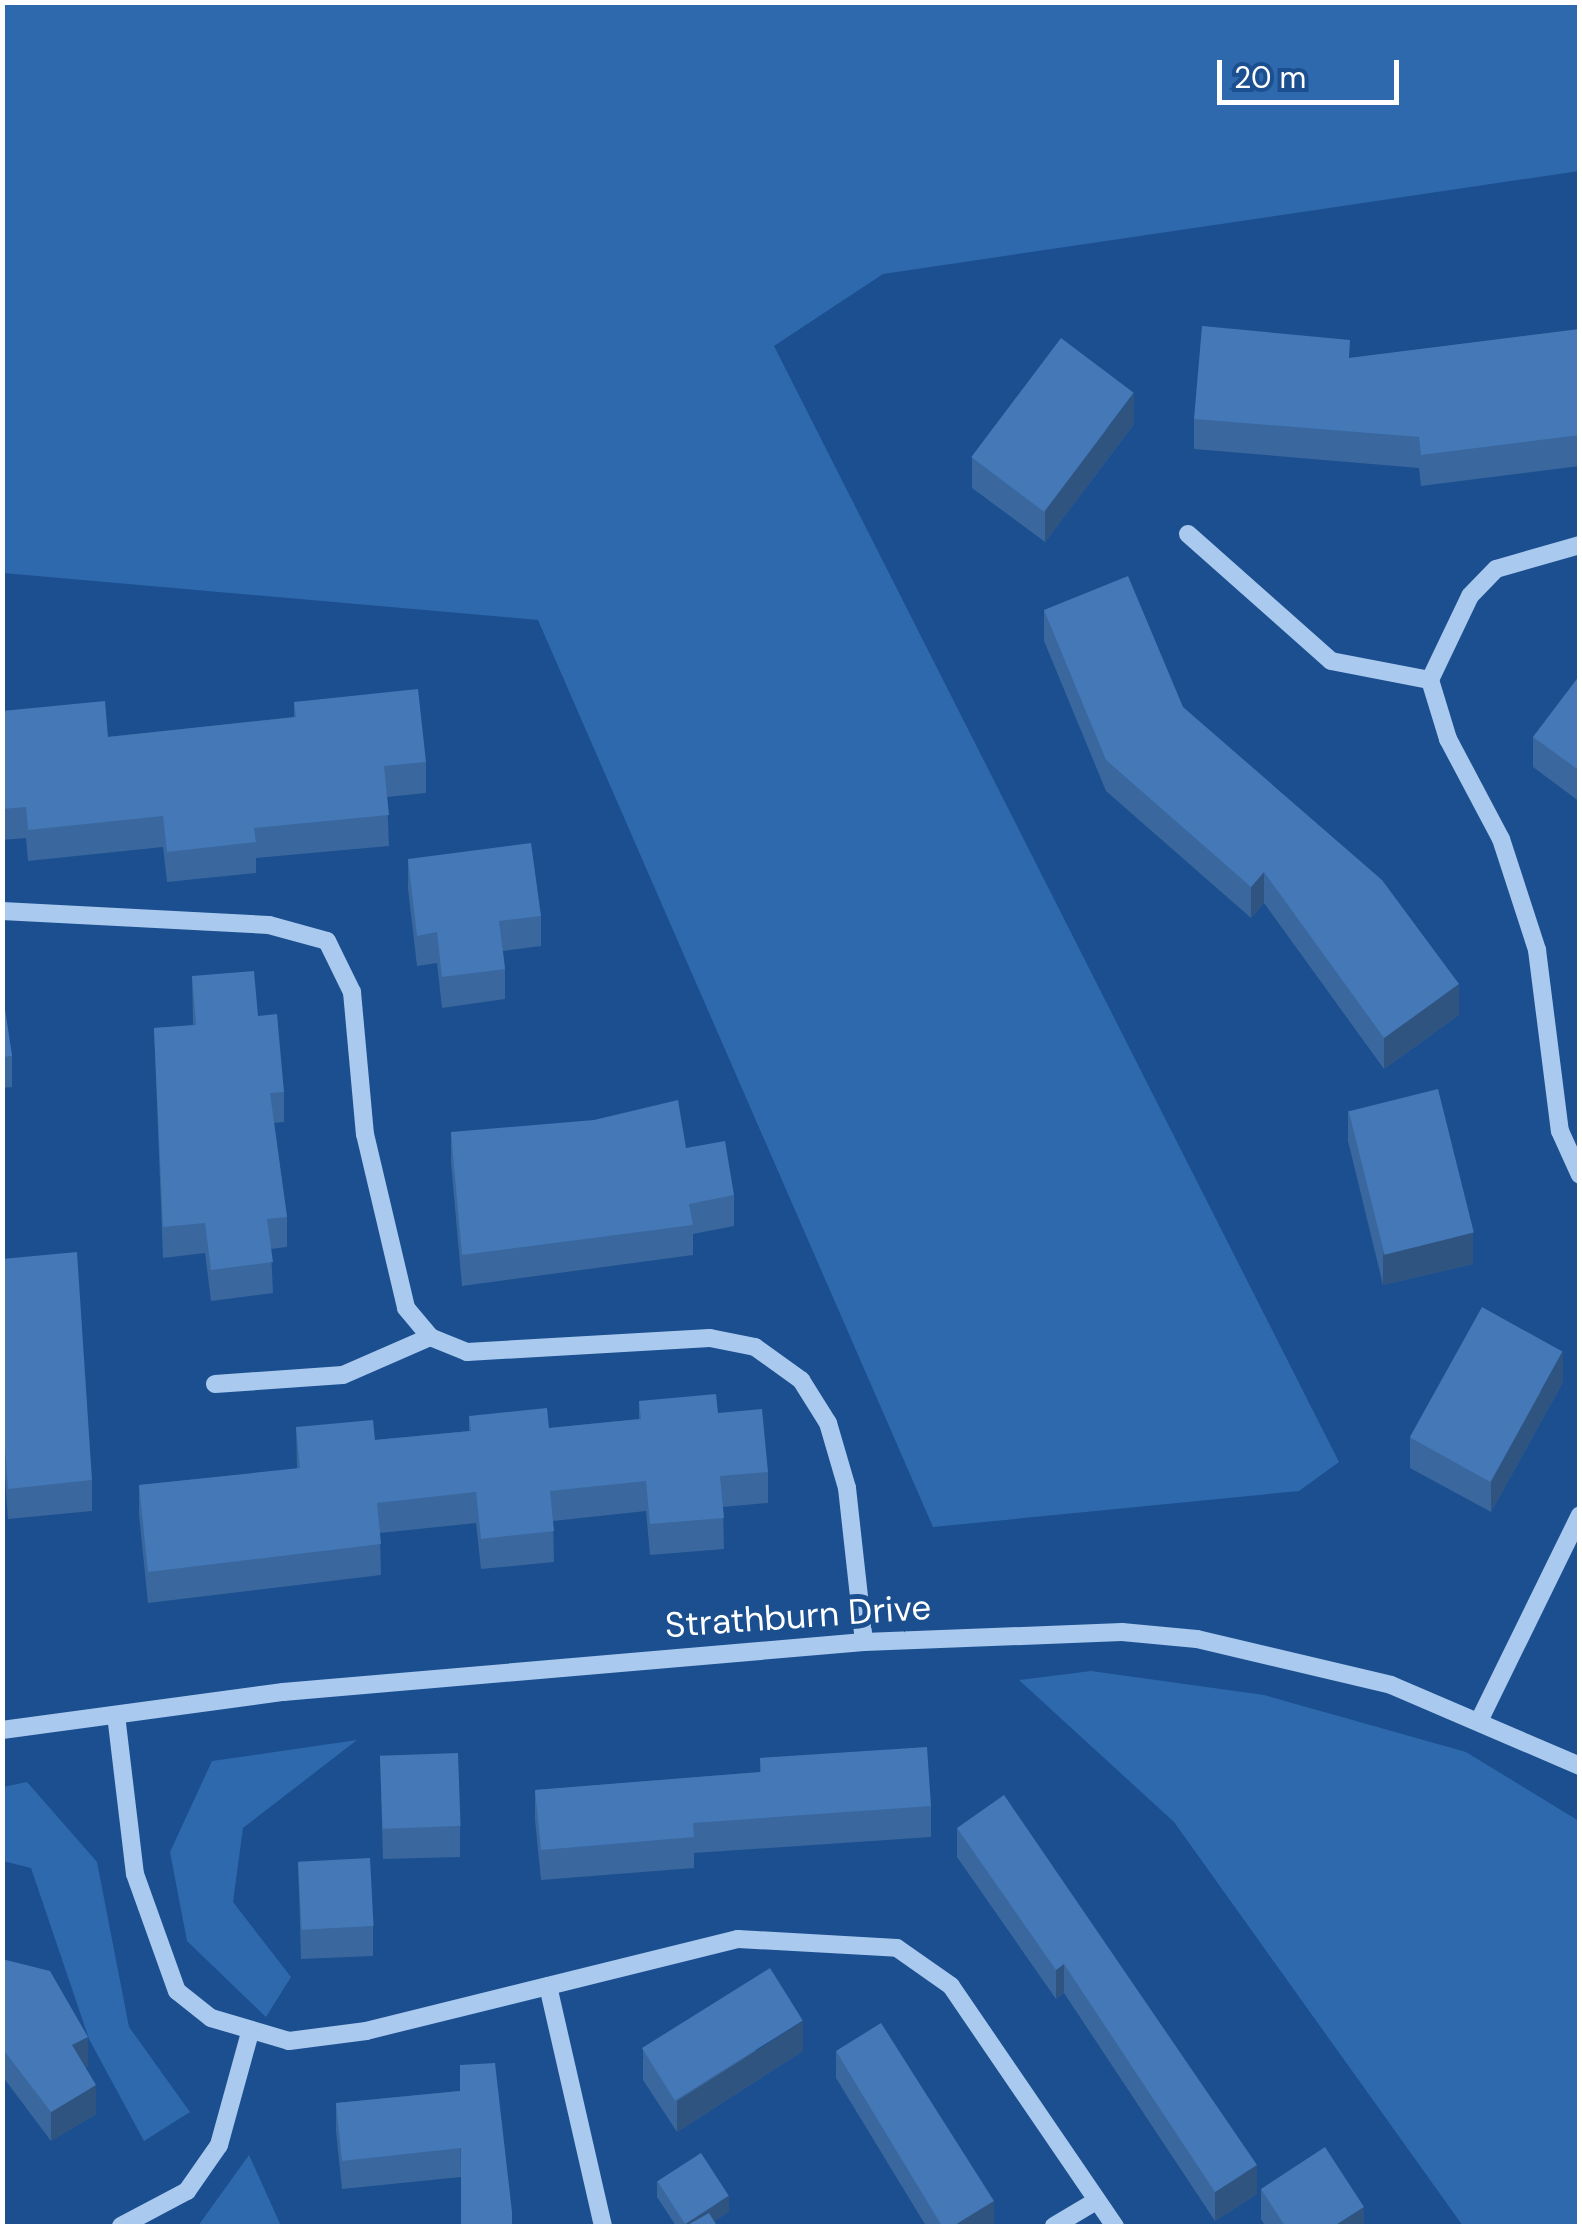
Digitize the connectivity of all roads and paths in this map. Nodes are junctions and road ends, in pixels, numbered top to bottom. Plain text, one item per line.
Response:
1 (1188, 534) dead end
2 (1580, 545) edge
3 (1430, 680) junction
4 (2, 910) edge
5 (1580, 1175) edge
6 (430, 1337) junction
7 (215, 1384) dead end
8 (1580, 1515) edge
9 (864, 1642) junction
10 (116, 1716) junction
11 (1480, 1719) junction
12 (2, 1730) edge
13 (1580, 1766) edge
14 (548, 1986) junction
15 (249, 2036) junction
16 (1096, 2202) junction
17 (121, 2226) edge
18 (603, 2226) edge
19 (1054, 2226) edge
20 (1115, 2226) edge

1 - 3 street
2 - 3 street
3 - 5 street
4 - 6 street
6 - 7 street
6 - 9 street
8 - 11 street
9 - 10 street, Strathburn Drive
9 - 11 street, Strathburn Drive
10 - 12 street, Strathburn Drive
10 - 15 street
11 - 13 street, Strathburn Drive
14 - 15 street
14 - 16 street
14 - 18 street
15 - 17 street
16 - 19 street
16 - 20 street

